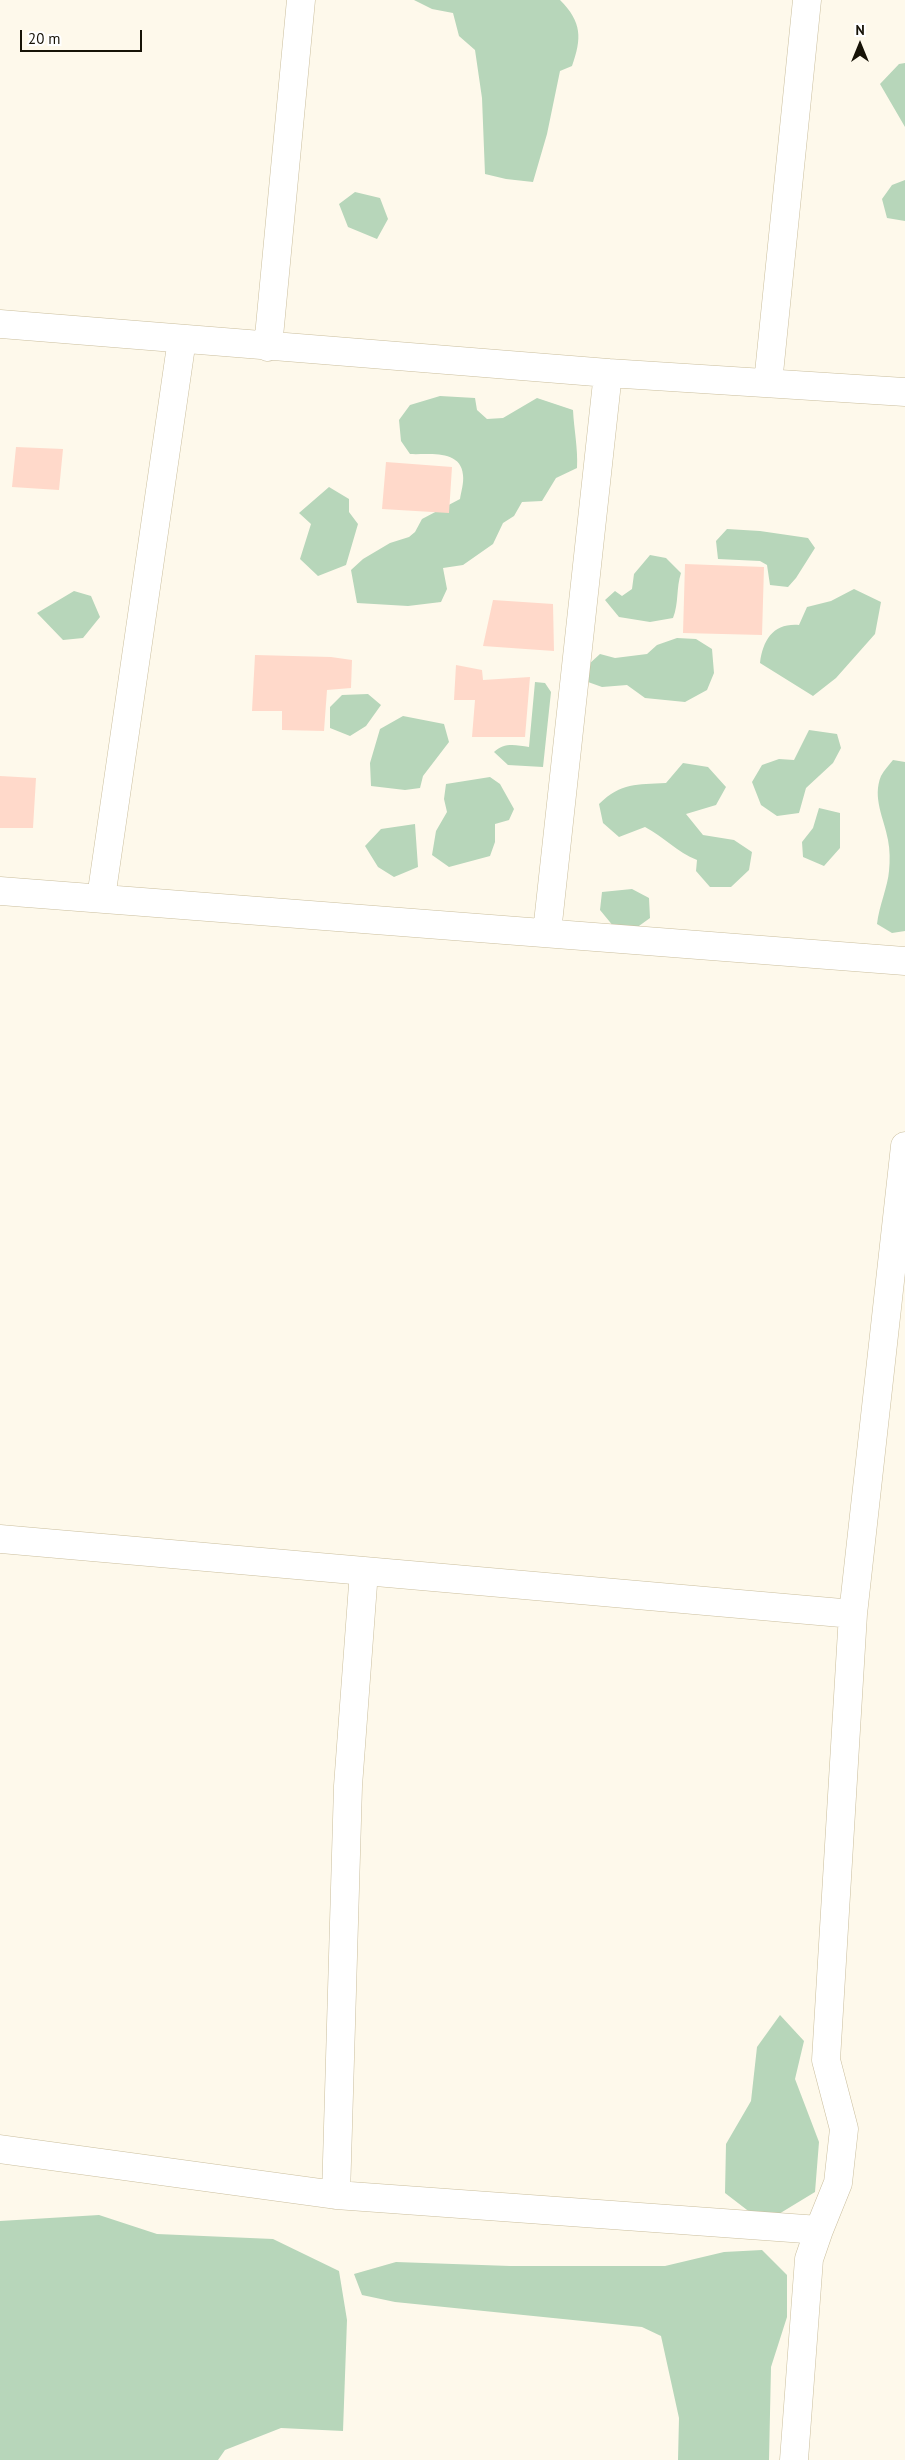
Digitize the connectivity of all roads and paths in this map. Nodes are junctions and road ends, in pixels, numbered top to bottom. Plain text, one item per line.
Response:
1 (301, 0) edge
2 (807, 0) edge
3 (0, 324) edge
4 (182, 339) junction
5 (268, 347) junction
6 (608, 373) junction
7 (768, 383) junction
8 (905, 392) edge
9 (0, 891) edge
10 (101, 898) junction
11 (547, 932) junction
12 (905, 961) edge
13 (905, 1146) edge
14 (0, 1539) edge
15 (364, 1571) junction
16 (853, 1614) junction
17 (0, 2148) edge
18 (336, 2195) junction
19 (819, 2230) junction
20 (794, 2460) edge

1 - 5 street
2 - 7 street
3 - 4 street
4 - 5 street
4 - 10 street
5 - 6 street
6 - 7 street
6 - 11 street
7 - 8 street
9 - 10 street
10 - 11 street
11 - 12 street
13 - 16 street
14 - 15 street
15 - 16 street
15 - 18 street
16 - 19 street
17 - 18 street
18 - 19 street
19 - 20 street

